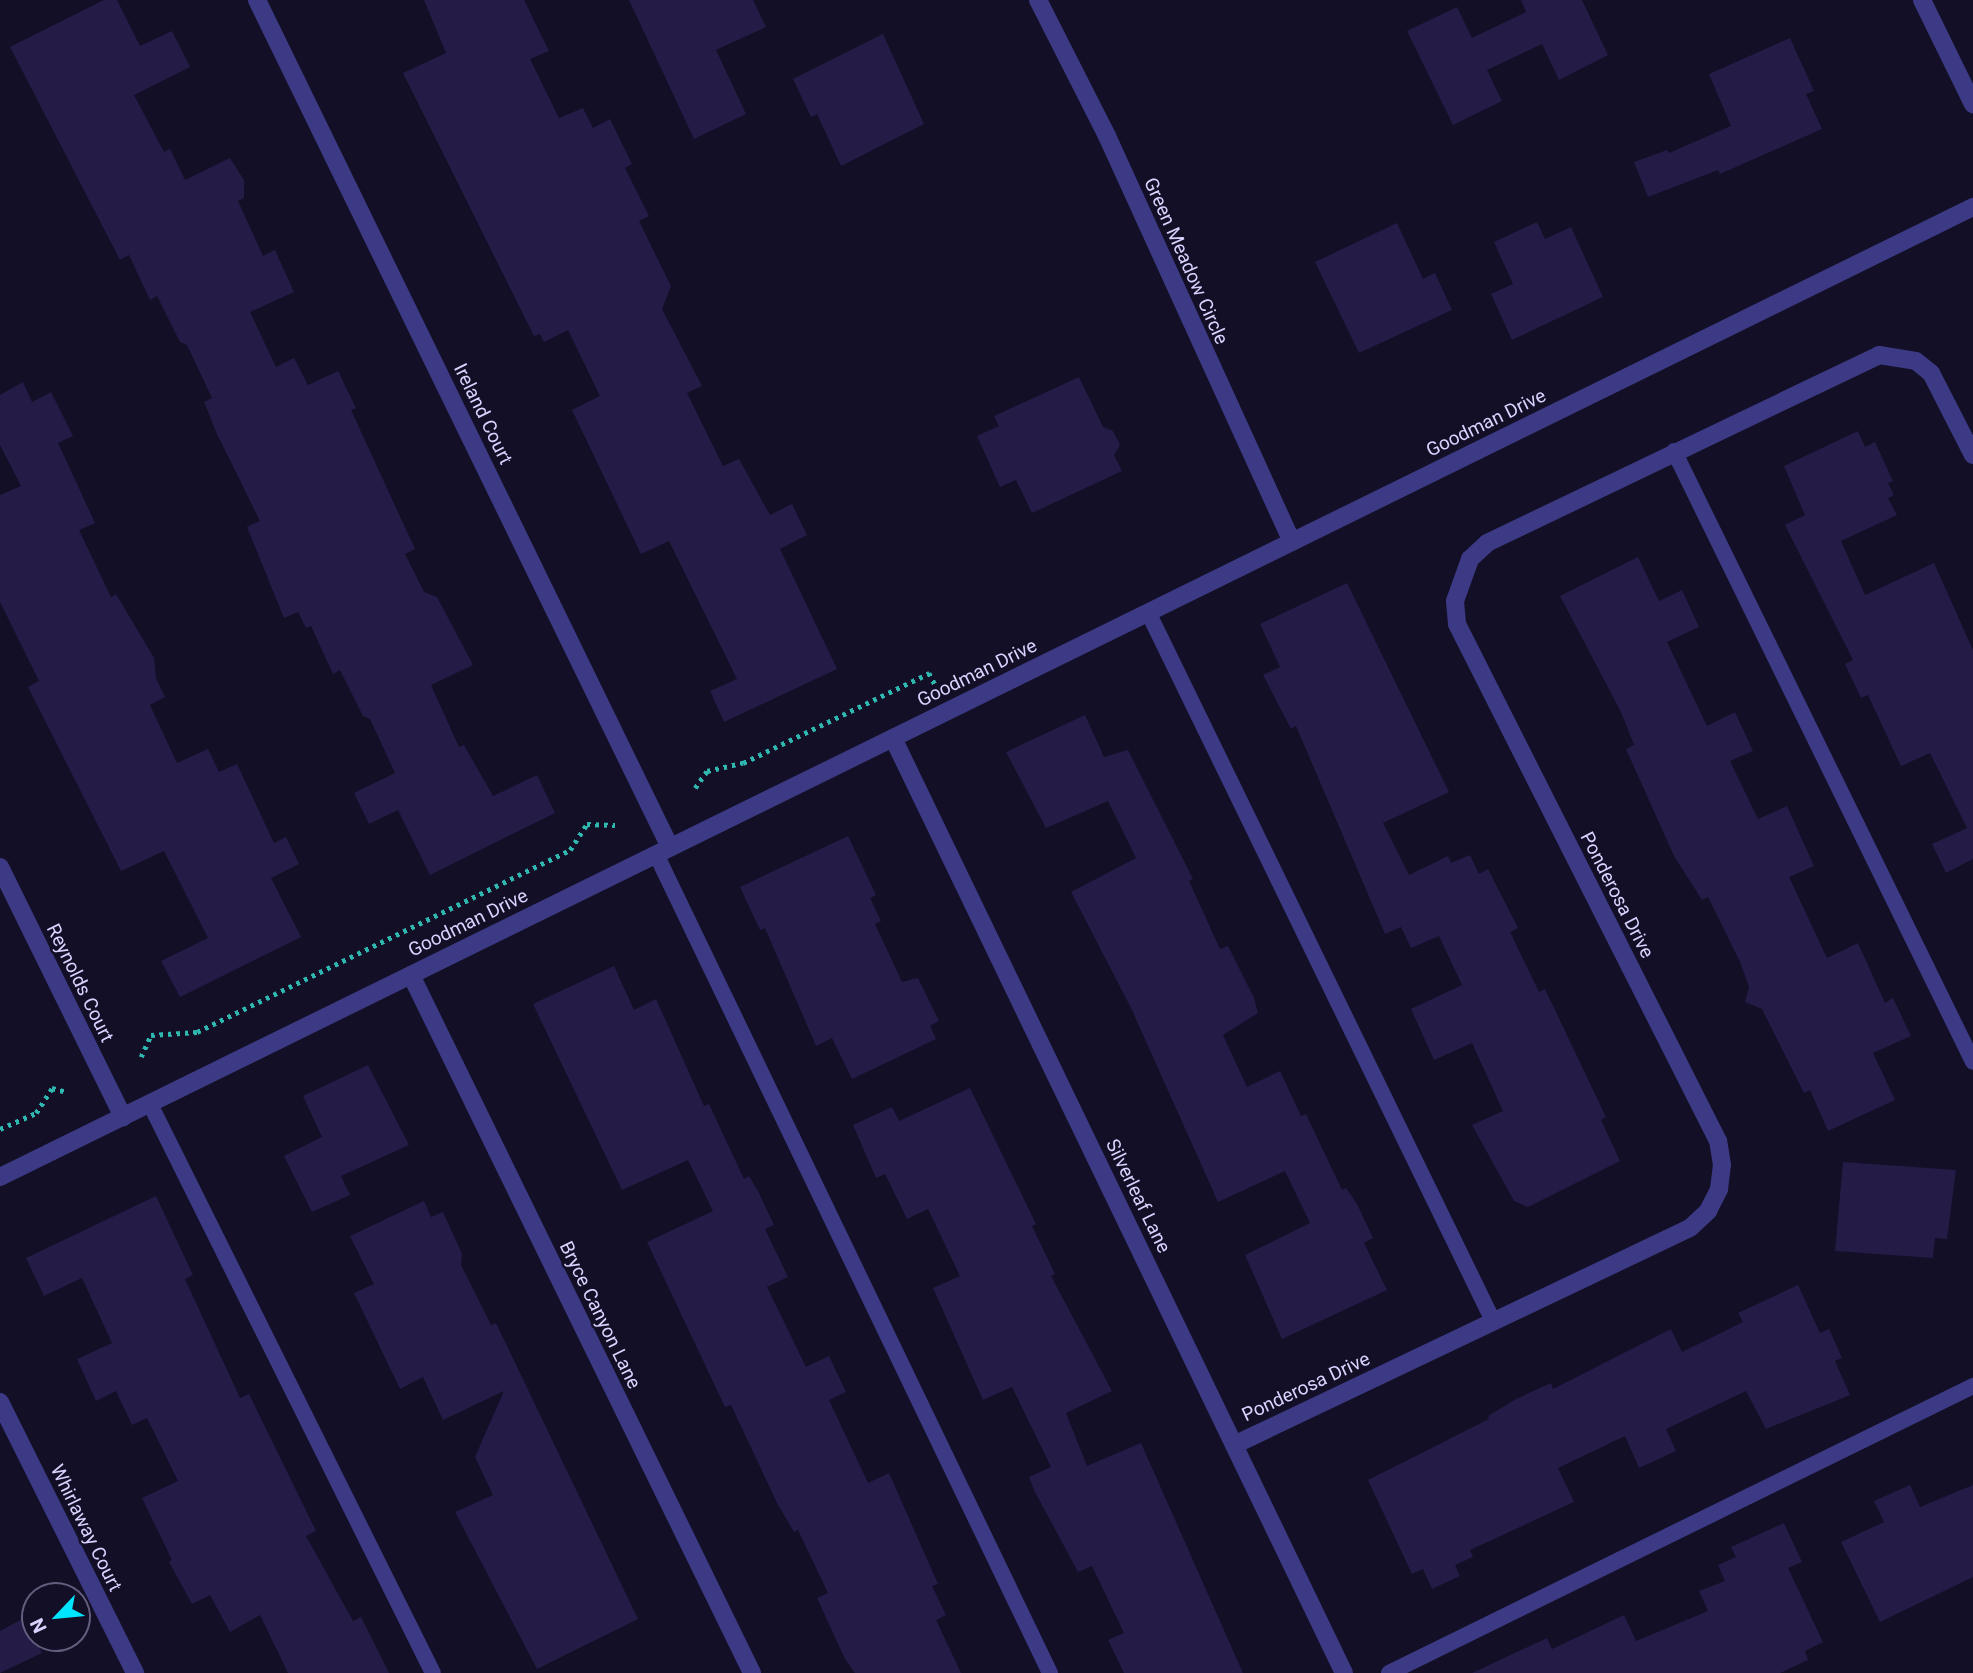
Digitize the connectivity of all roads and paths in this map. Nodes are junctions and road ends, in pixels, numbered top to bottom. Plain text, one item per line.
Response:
1 (257, 0) edge
2 (1038, 0) edge
3 (1922, 0) edge
4 (1973, 104) edge
5 (1973, 207) edge
6 (1674, 452) junction
7 (1973, 455) edge
8 (1292, 542) junction
9 (1149, 612) junction
10 (949, 710) junction
11 (893, 738) junction
12 (695, 788) dead end
13 (615, 825) dead end
14 (663, 851) junction
15 (0, 867) edge
16 (411, 975) junction
17 (141, 1057) dead end
18 (1973, 1062) edge
19 (67, 1092) dead end
20 (149, 1104) junction
21 (123, 1117) junction
22 (0, 1129) edge
23 (0, 1177) edge
24 (1493, 1321) junction
25 (1973, 1386) edge
26 (0, 1402) edge
27 (1234, 1445) junction
28 (135, 1673) edge
29 (433, 1673) edge
30 (752, 1673) edge
31 (1050, 1673) edge
32 (1344, 1673) edge
33 (1389, 1673) edge

1 - 14 street, Ireland Court
2 - 8 street, Green Meadow Circle
3 - 4 street
5 - 8 street, Goodman Drive
6 - 7 street, Ponderosa Drive
6 - 18 lane
6 - 24 street, Ponderosa Drive
8 - 9 street, Goodman Drive
9 - 10 street, Goodman Drive
9 - 24 lane
10 - 11 street, Goodman Drive
10 - 12 path
11 - 14 street, Goodman Drive
11 - 27 street, Silverleaf Lane
13 - 17 path
14 - 16 street, Goodman Drive
14 - 31 lane
15 - 21 street, Reynolds Court
16 - 20 street, Goodman Drive
16 - 30 street, Bryce Canyon Lane
19 - 22 path
20 - 21 street, Goodman Drive
20 - 29 lane
21 - 23 street, Goodman Drive
24 - 27 street, Ponderosa Drive
25 - 33 lane
26 - 28 street, Whirlaway Court
27 - 32 street, Silverleaf Lane

